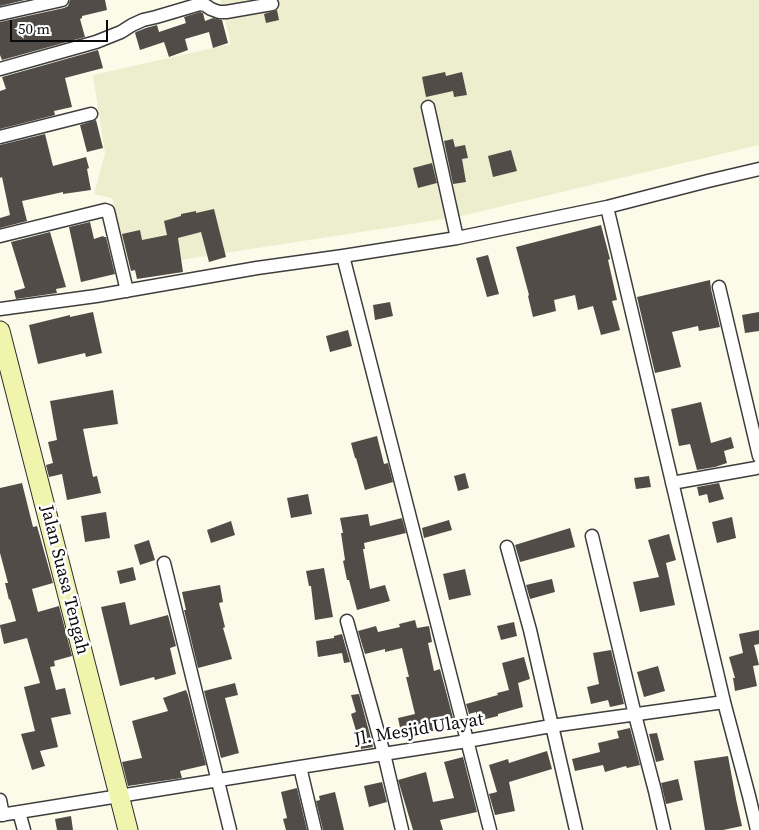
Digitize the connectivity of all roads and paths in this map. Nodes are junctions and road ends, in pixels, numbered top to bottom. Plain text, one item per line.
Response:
1 (62, 0) edge
2 (272, 4) dead end
3 (0, 14) edge
4 (0, 70) edge
5 (428, 107) dead end
6 (91, 114) dead end
7 (0, 137) edge
8 (759, 169) edge
9 (606, 207) junction
10 (0, 236) edge
11 (456, 238) junction
12 (343, 256) junction
13 (126, 285) junction
14 (719, 287) dead end
15 (0, 310) edge
16 (0, 331) edge
17 (759, 456) edge
18 (759, 466) edge
19 (672, 483) junction
20 (592, 536) dead end
21 (507, 547) dead end
22 (164, 563) dead end
23 (347, 621) dead end
24 (724, 702) junction
25 (635, 714) junction
26 (551, 726) junction
27 (467, 741) junction
28 (384, 754) junction
29 (300, 766) junction
30 (217, 781) junction
31 (754, 795) edge
32 (120, 796) junction
33 (0, 800) edge
34 (19, 812) junction
35 (2, 815) edge
36 (24, 830) edge
37 (128, 830) edge
38 (230, 830) edge
39 (315, 830) edge
40 (402, 830) edge
41 (490, 830) edge
42 (576, 830) edge
43 (664, 830) edge
44 (756, 830) edge

1 - 3 street
2 - 4 street
5 - 11 street
6 - 7 street
8 - 9 street
9 - 11 street
9 - 19 street
10 - 13 street
11 - 12 street
12 - 13 street
12 - 27 street
13 - 15 street
14 - 17 street
16 - 32 street, Jalan Suasa Tengah
18 - 19 street
19 - 24 street
20 - 25 street
21 - 26 street
22 - 30 street
23 - 28 street
24 - 25 street, Jl. Mesjid Ulayat
24 - 31 street
25 - 26 street, Jl. Mesjid Ulayat
25 - 43 street
26 - 27 street, Jl. Mesjid Ulayat
26 - 42 street
27 - 28 street, Jl. Mesjid Ulayat
27 - 41 street
28 - 29 street, Jl. Mesjid Ulayat
28 - 40 street
29 - 30 street, Jl. Mesjid Ulayat
29 - 39 street
30 - 32 street, Jl. Mesjid Ulayat
30 - 38 street
31 - 44 street
32 - 34 street, Jl. Mesjid Ulayat
32 - 37 street, Jalan Suasa Tengah
33 - 35 street
34 - 35 street, Jl. Mesjid Ulayat
34 - 36 street

